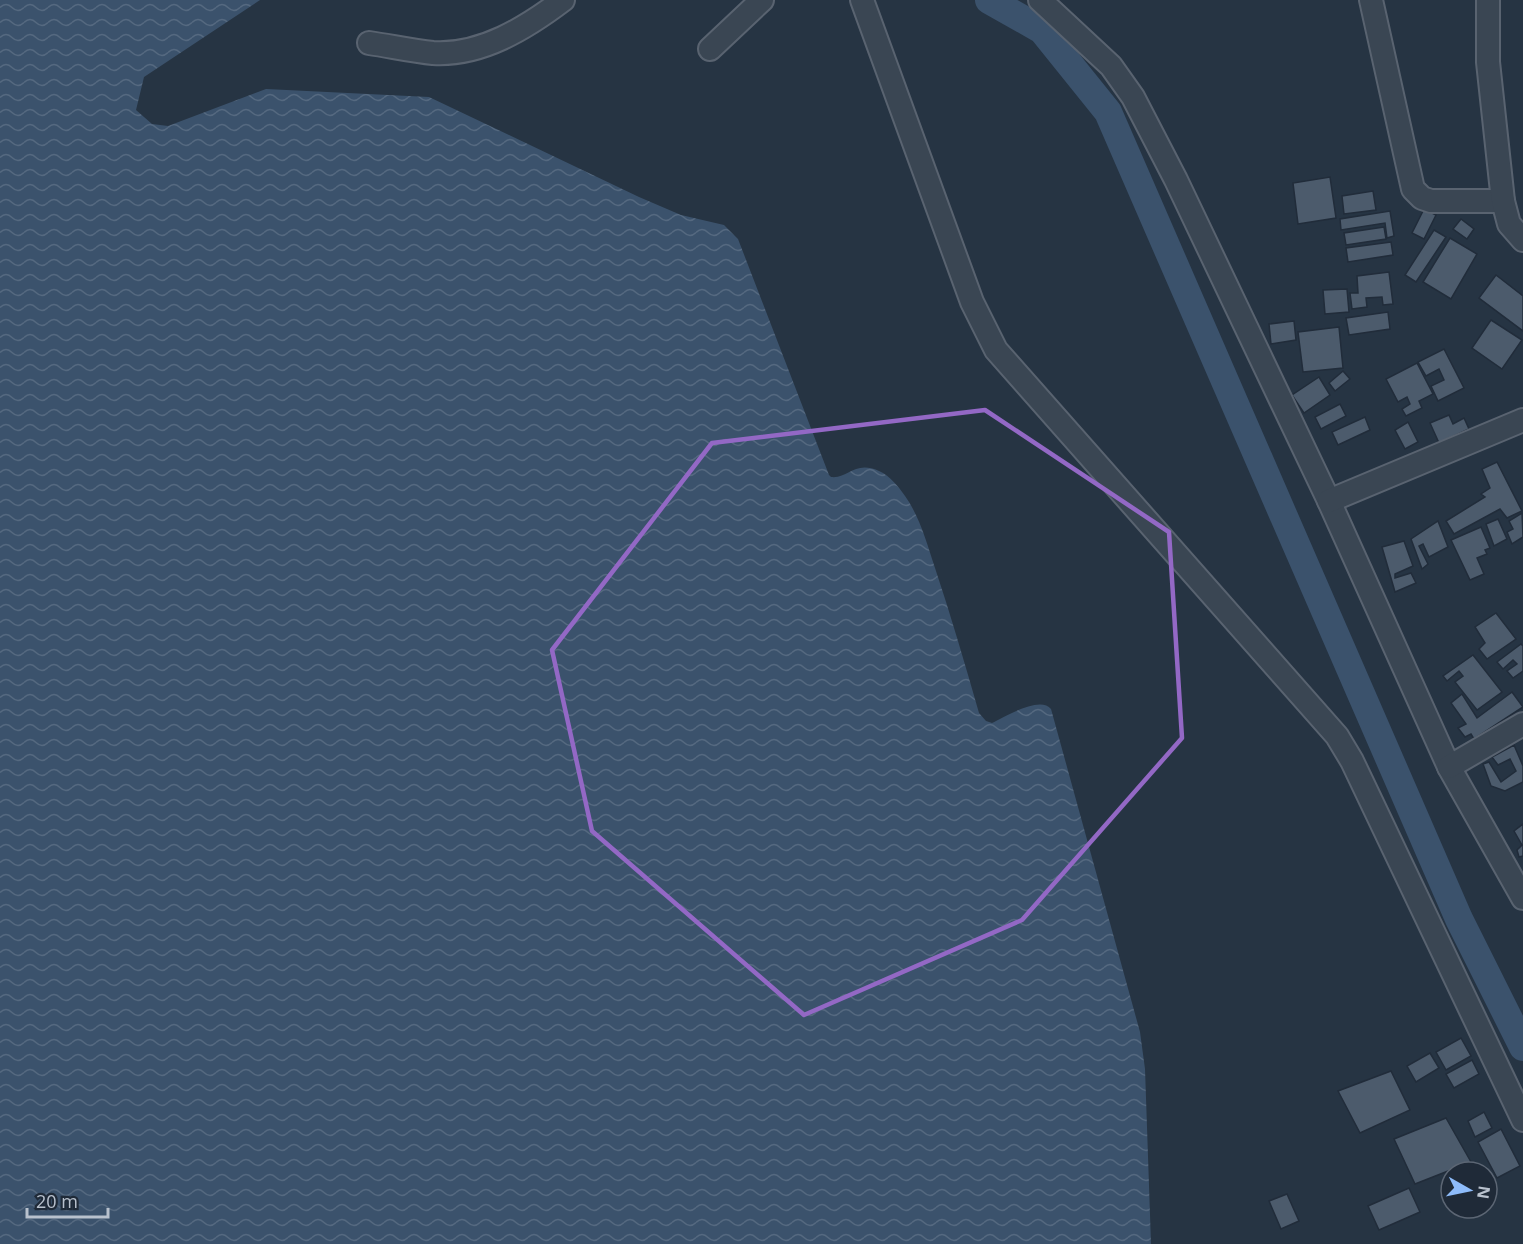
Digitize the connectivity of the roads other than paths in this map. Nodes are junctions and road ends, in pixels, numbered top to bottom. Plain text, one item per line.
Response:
1 (563, 0) edge
2 (762, 0) edge
3 (862, 0) edge
4 (1040, 0) edge
5 (1371, 0) edge
6 (1488, 0) edge
7 (369, 43) dead end
8 (710, 49) dead end
9 (1503, 201) junction
10 (1523, 240) edge
11 (1523, 420) edge
12 (1329, 501) junction
13 (1523, 724) edge
14 (1449, 767) junction
15 (1522, 896) edge
16 (1523, 1120) edge

1 - 7 street
2 - 8 street
3 - 16 street
4 - 12 street
5 - 9 street
6 - 9 street
9 - 10 street
11 - 12 street
12 - 14 street
13 - 14 street
14 - 15 street

